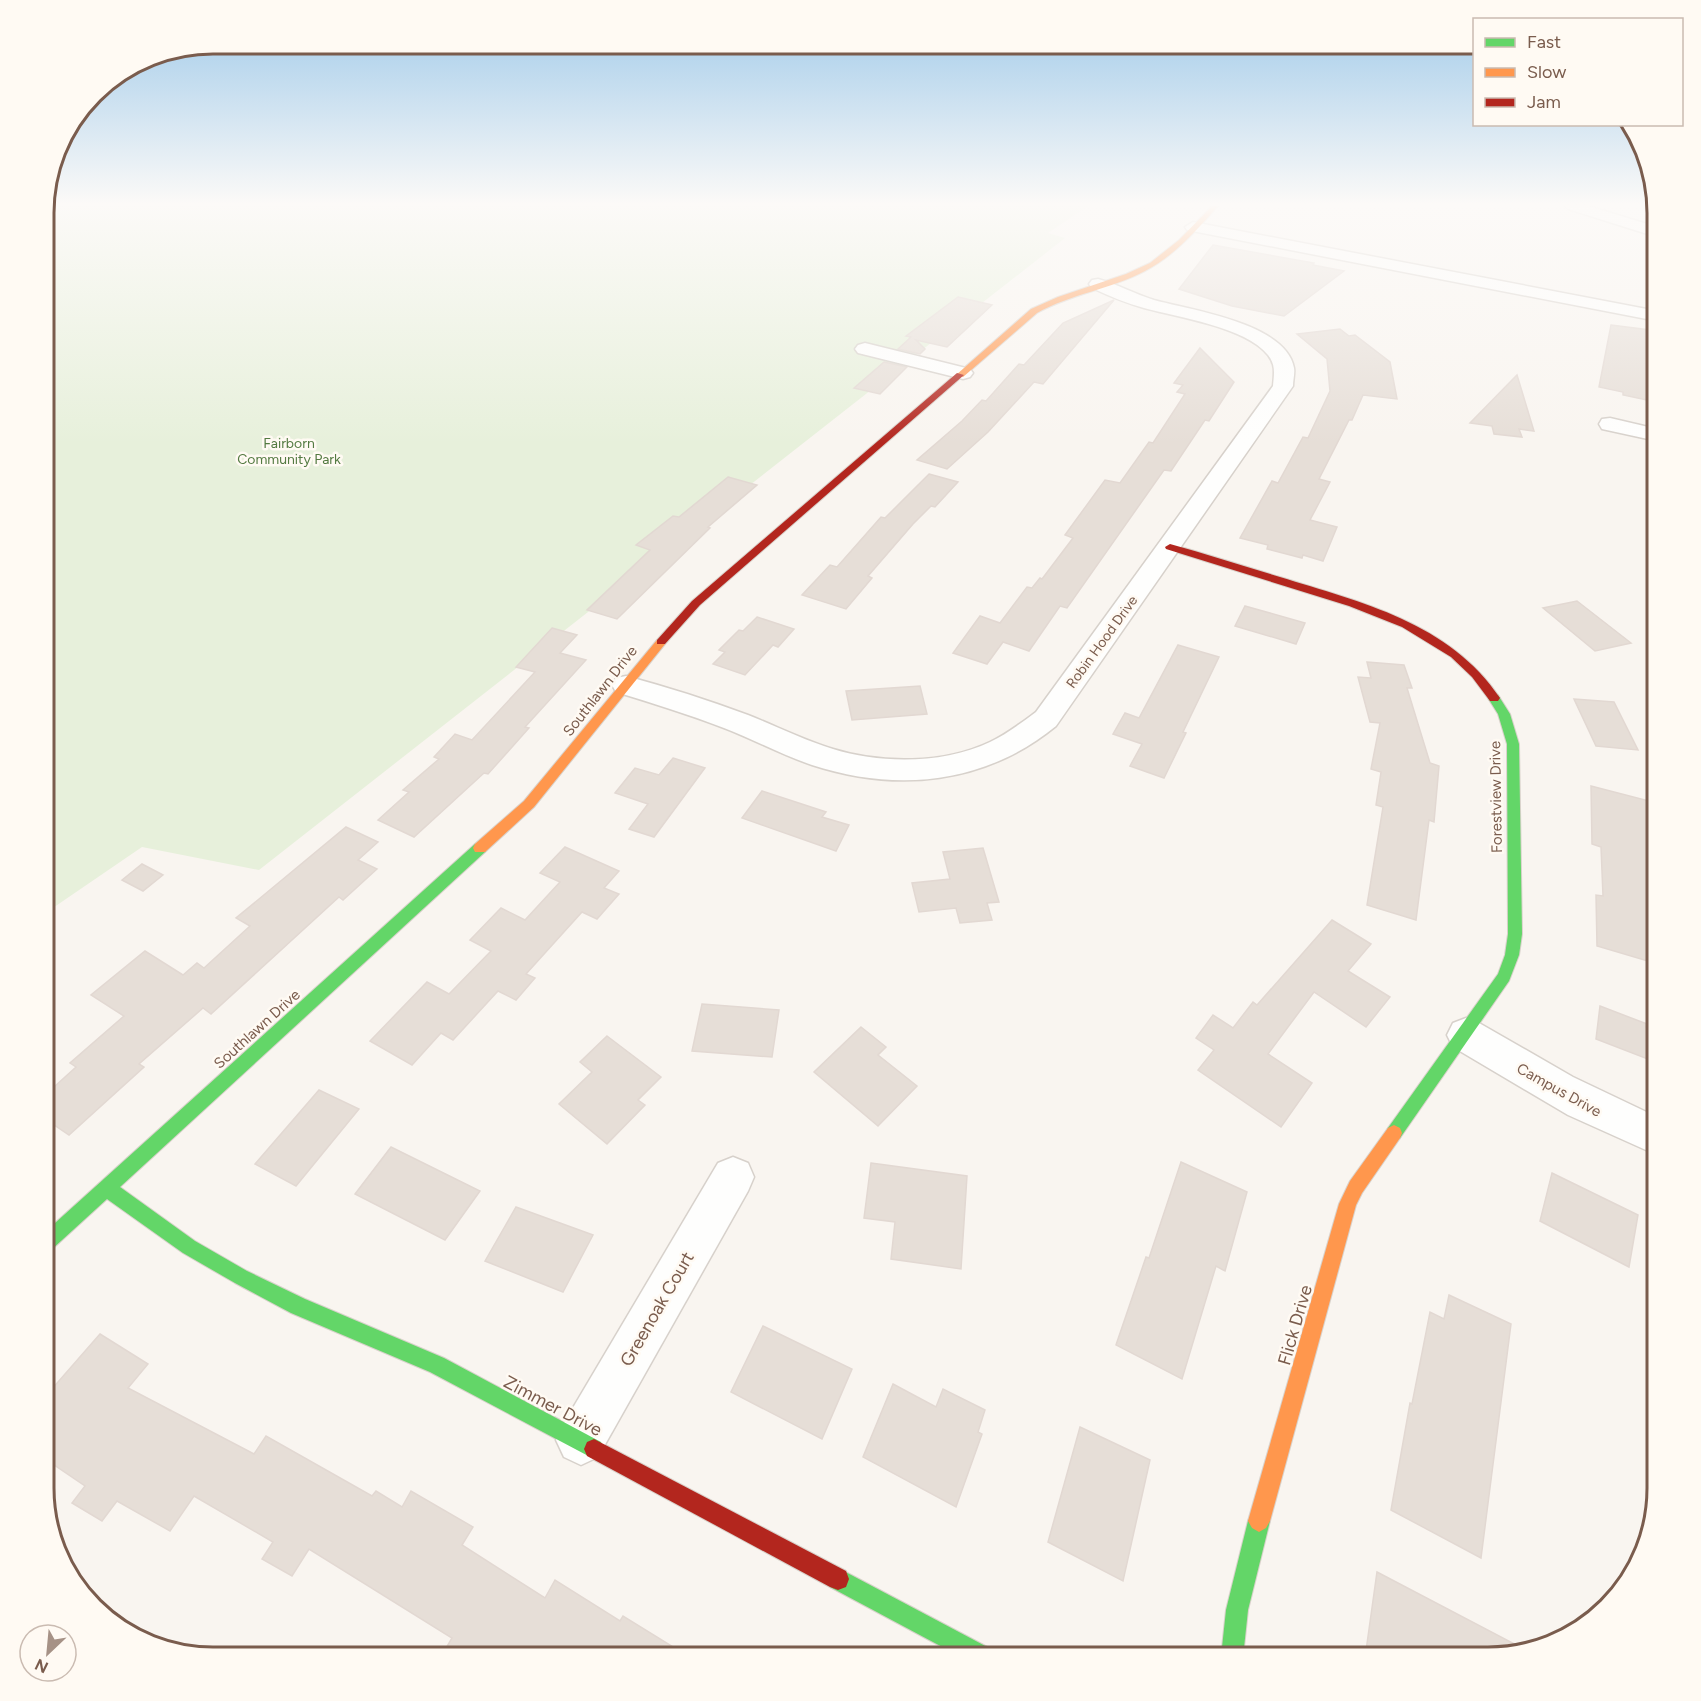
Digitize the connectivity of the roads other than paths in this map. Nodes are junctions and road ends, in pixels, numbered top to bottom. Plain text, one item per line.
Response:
1 (1094, 285) edge
2 (1101, 285) edge
3 (1498, 285) edge
4 (1647, 314) edge
5 (865, 349) dead end
6 (963, 374) junction
7 (1610, 424) dead end
8 (1647, 432) edge
9 (1170, 547) junction
10 (626, 685) junction
11 (1466, 1035) junction
12 (1647, 1132) edge
13 (733, 1177) dead end
14 (106, 1188) junction
15 (54, 1236) edge
16 (581, 1440) junction
17 (963, 1647) edge
18 (1233, 1647) edge

1 - 6 street, Southlawn Drive
2 - 9 street, Robin Hood Drive
3 - 4 street
5 - 6 street
6 - 10 street, Southlawn Drive
7 - 8 street
9 - 10 street, Robin Hood Drive
9 - 11 street, Forestview Drive
10 - 14 street, Southlawn Drive
11 - 12 street, Campus Drive
11 - 18 street, Flick Drive
13 - 16 street, Greenoak Court
14 - 15 street, Southlawn Drive
14 - 16 street, Zimmer Drive
16 - 17 street, Zimmer Drive

